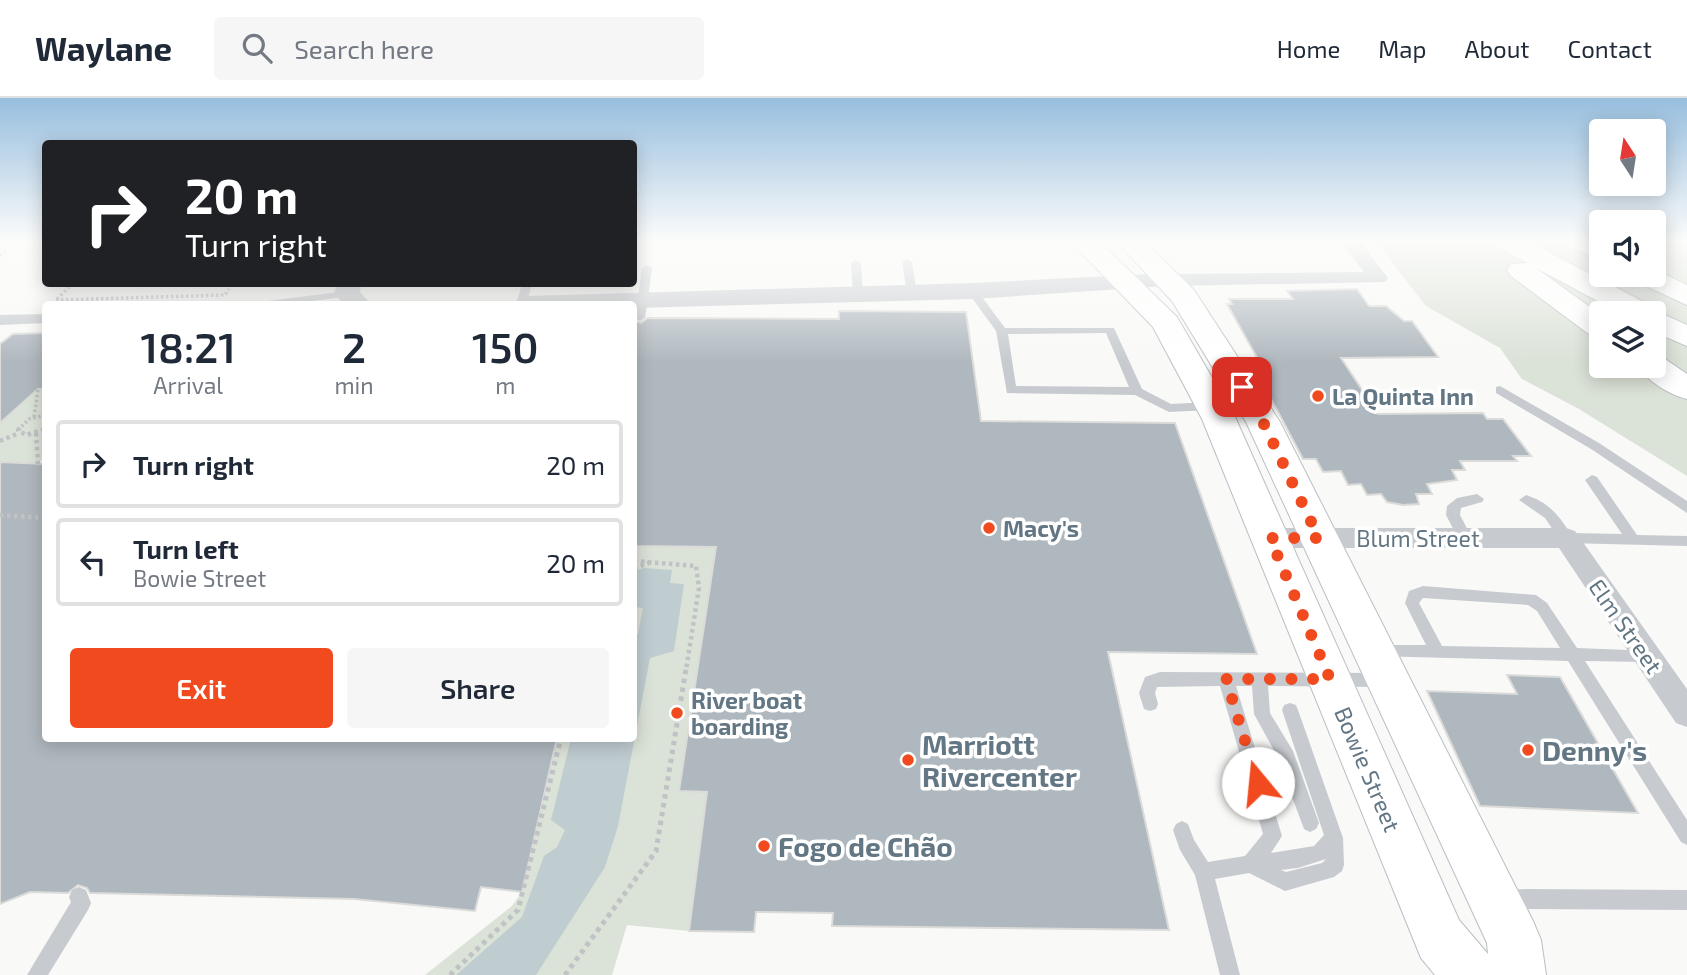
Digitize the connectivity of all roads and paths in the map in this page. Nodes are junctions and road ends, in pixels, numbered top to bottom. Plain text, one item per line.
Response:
1 (645, 281) edge
2 (857, 281) edge
3 (910, 281) edge
4 (1127, 281) edge
5 (1158, 281) edge
6 (1172, 281) edge
7 (1537, 281) edge
8 (1582, 281) edge
9 (1129, 283) junction
10 (1666, 285) edge
11 (69, 287) edge
12 (229, 289) dead end
13 (972, 291) junction
14 (912, 293) junction
15 (351, 294) edge
16 (858, 295) junction
17 (1687, 296) edge
18 (56, 300) joint
19 (293, 301) edge
20 (1619, 301) edge
21 (637, 310) edge
22 (640, 310) junction
23 (42, 318) edge
24 (0, 320) edge
25 (1589, 320) edge
26 (1666, 326) edge
27 (1002, 331) junction
28 (1687, 337) edge
29 (1666, 374) edge
30 (38, 389) dead end
31 (1687, 389) edge
32 (1500, 390) dead end
33 (1137, 391) junction
34 (1212, 406) junction
35 (42, 416) edge
36 (34, 417) junction
37 (42, 431) edge
38 (19, 433) junction
39 (36, 433) junction
40 (0, 441) edge
41 (38, 464) dead end
42 (1592, 480) dead end
43 (1477, 499) dead end
44 (1526, 500) dead end
45 (1687, 508) edge
46 (0, 515) edge
47 (42, 518) edge
48 (1270, 538) junction
49 (1319, 538) junction
50 (1465, 538) junction
51 (1566, 538) junction
52 (1633, 539) junction
53 (1687, 541) edge
54 (637, 561) edge
55 (650, 563) junction
56 (637, 567) edge
57 (1437, 652) junction
58 (1573, 655) junction
59 (1647, 656) junction
60 (1381, 666) junction
61 (1226, 679) junction
62 (1259, 679) junction
63 (1330, 679) junction
64 (1150, 704) dead end
65 (1290, 710) dead end
66 (1687, 714) edge
67 (560, 742) edge
68 (1310, 823) dead end
69 (1182, 830) dead end
70 (1687, 836) edge
71 (1250, 864) junction
72 (1204, 873) junction
73 (79, 897) dead end
74 (1494, 899) junction
75 (1687, 901) edge
76 (37, 975) edge
77 (450, 975) edge
78 (565, 975) edge
79 (1230, 975) edge
80 (1470, 975) edge
81 (1518, 975) edge

1 - 22 lane
2 - 16 lane
3 - 14 lane
4 - 9 main road, Bowie Street
5 - 9 street
6 - 49 main road
7 - 25 main road
8 - 20 main road
9 - 13 street
9 - 34 main road, Bowie Street
10 - 17 main road
11 - 18 path
12 - 18 path
13 - 14 street
13 - 27 lane
14 - 16 street
15 - 19 lane
16 - 22 street
21 - 22 street
23 - 24 street
26 - 28 main road
27 - 33 lane
27 - 33 lane
29 - 31 main road
30 - 36 path
32 - 45 lane
33 - 34 lane
34 - 48 main road, Bowie Street
35 - 36 path
36 - 38 path
37 - 39 path
38 - 39 path
38 - 40 path
39 - 41 path
42 - 52 lane
43 - 50 lane
44 - 51 lane
46 - 47 path
48 - 49 street, Blum Street
48 - 63 main road, Bowie Street
49 - 50 street, Blum Street
49 - 60 main road
50 - 51 street, Blum Street
51 - 52 lane
51 - 59 street, Elm Street
52 - 53 lane
54 - 55 path
55 - 56 path
55 - 78 path
57 - 58 lane
57 - 58 lane
57 - 60 lane
58 - 59 lane
58 - 70 lane
59 - 66 street, Elm Street
60 - 63 lane
60 - 74 main road
61 - 62 lane
61 - 64 lane
61 - 71 lane
62 - 63 lane
62 - 68 lane
63 - 80 main road, Bowie Street
65 - 71 lane
67 - 77 path
69 - 72 lane
71 - 72 lane
72 - 79 lane
73 - 76 lane
74 - 75 lane
74 - 81 main road

